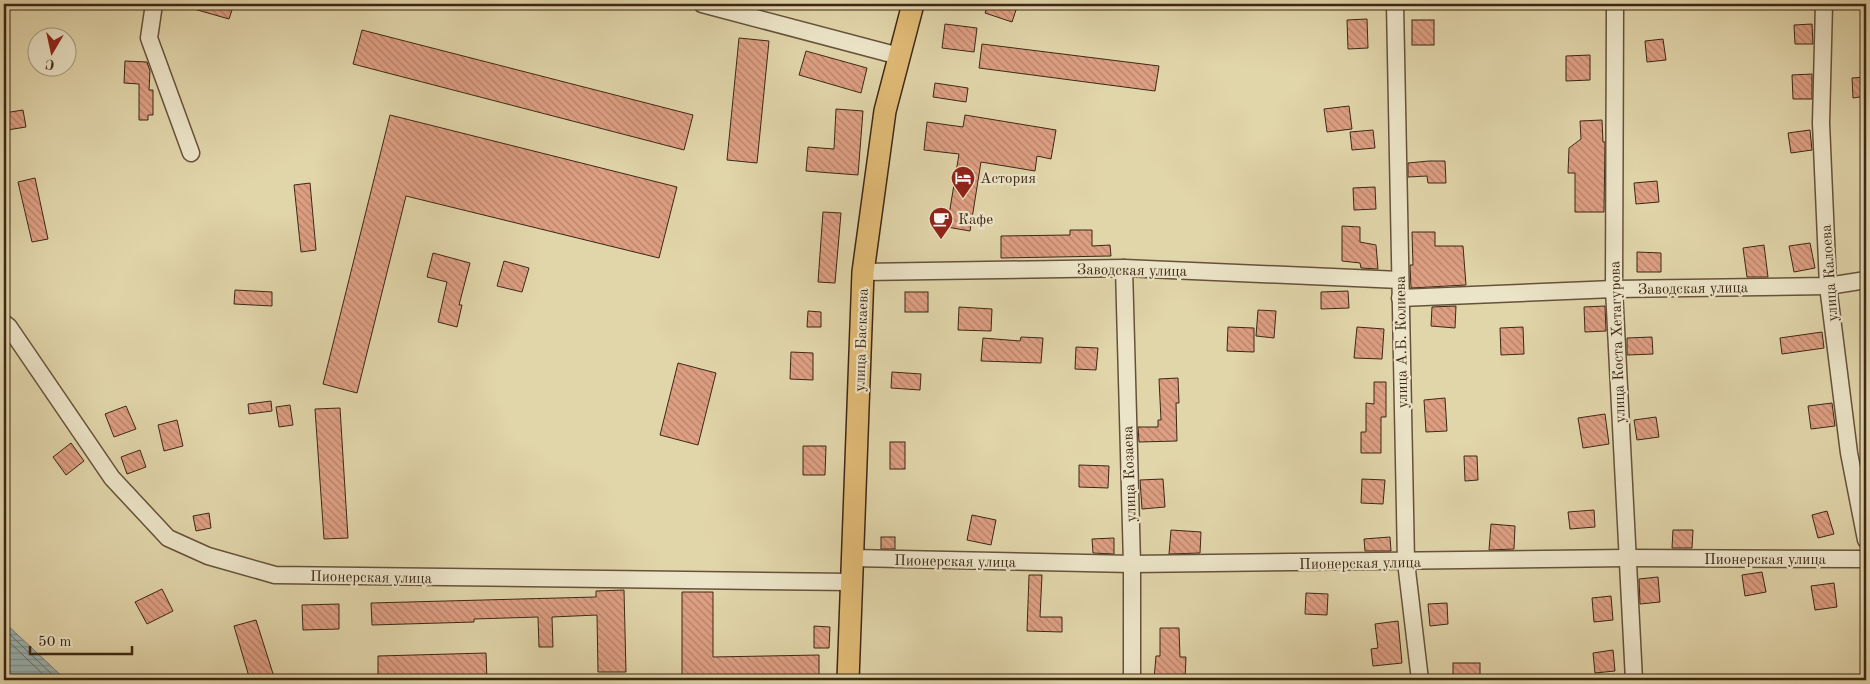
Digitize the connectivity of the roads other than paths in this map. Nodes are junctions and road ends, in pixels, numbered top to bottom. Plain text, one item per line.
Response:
1 (154, 4) edge
2 (702, 4) edge
3 (913, 4) edge
4 (1395, 4) edge
5 (1615, 4) edge
6 (1824, 4) edge
7 (900, 56) junction
8 (191, 153) dead end
9 (1124, 268) junction
10 (863, 272) junction
11 (1400, 280) junction
12 (1866, 280) edge
13 (1828, 286) junction
14 (1614, 289) junction
15 (1400, 298) junction
16 (4, 323) edge
17 (1866, 540) edge
18 (853, 558) junction
19 (1626, 558) junction
20 (1866, 559) edge
21 (1406, 562) junction
22 (1132, 564) junction
23 (852, 582) junction
24 (848, 680) edge
25 (1132, 680) edge
26 (1420, 680) edge
27 (1634, 680) edge

1 - 8 street
2 - 7 street
3 - 7 main road, улица Баскаева
4 - 11 street, улица А.Б. Колиева
5 - 14 street, улица Коста Хетагурова
6 - 13 street, улица Калоева
7 - 10 main road, улица Баскаева
9 - 10 street, Заводская улица
9 - 11 street, Заводская улица
9 - 22 street, улица Козаева
10 - 18 main road, улица Баскаева
11 - 15 street, улица А.Б. Колиева
12 - 13 street, Заводская улица
13 - 14 street, Заводская улица
13 - 17 street, улица Калоева
14 - 15 street, Заводская улица
14 - 19 street, улица Коста Хетагурова
15 - 21 street, улица А.Б. Колиева
16 - 23 street, Пионерская улица
18 - 22 street, Пионерская улица
18 - 23 main road, улица Баскаева
19 - 20 street, Пионерская улица
19 - 21 street, Пионерская улица
19 - 27 street, улица Коста Хетагурова
21 - 22 street, Пионерская улица
21 - 26 street, улица А.Б. Колиева
22 - 25 street, улица Козаева
23 - 24 main road, улица Баскаева

